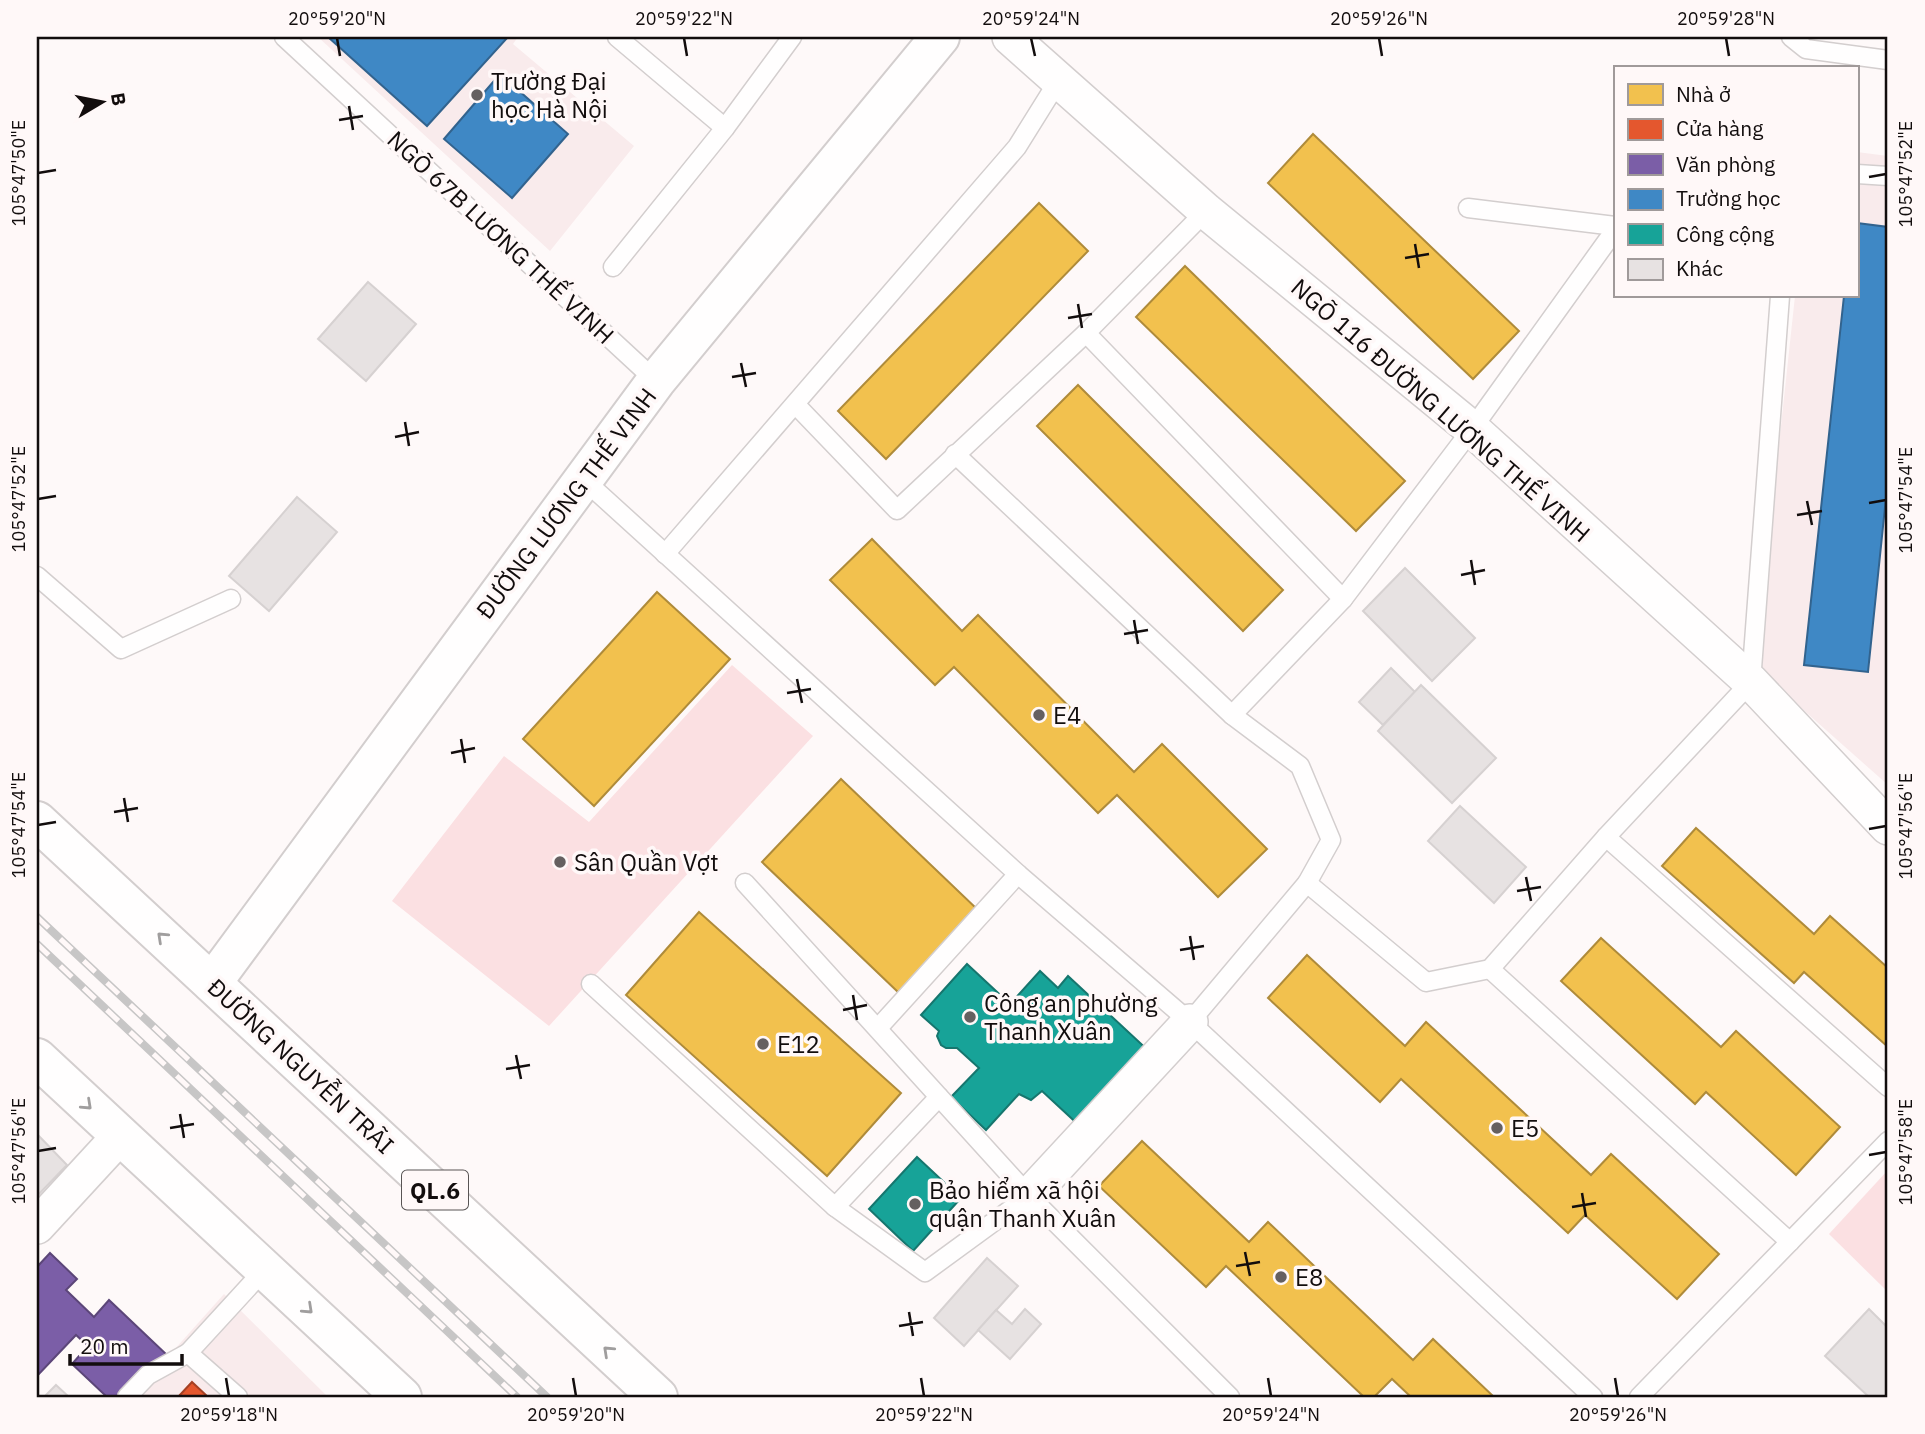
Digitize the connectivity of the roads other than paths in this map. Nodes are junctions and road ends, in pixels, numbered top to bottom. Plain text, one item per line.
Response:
1 (284, 37) edge
2 (617, 37) edge
3 (792, 37) edge
4 (940, 37) edge
5 (1010, 37) edge
6 (1791, 37) edge
7 (1888, 60) edge
8 (1060, 78) junction
9 (725, 128) junction
10 (1858, 174) edge
11 (1888, 176) edge
12 (1468, 208) dead end
13 (1206, 211) junction
14 (1614, 228) edge
15 (1614, 229) edge
16 (612, 267) dead end
17 (1780, 298) edge
18 (1086, 333) junction
19 (656, 381) junction
20 (796, 405) junction
21 (1472, 429) junction
22 (955, 454) junction
23 (583, 479) junction
24 (665, 554) junction
25 (37, 576) edge
26 (231, 599) dead end
27 (1343, 599) junction
28 (1751, 682) junction
29 (1232, 715) junction
30 (37, 821) edge
31 (1888, 827) edge
32 (1606, 837) junction
33 (1017, 874) junction
34 (745, 883) dead end
35 (1307, 883) junction
36 (1490, 969) junction
37 (212, 983) junction
38 (591, 984) dead end
39 (1190, 1022) junction
40 (879, 1027) junction
41 (37, 1058) edge
42 (1888, 1087) edge
43 (939, 1097) junction
44 (120, 1136) junction
45 (1888, 1141) edge
46 (1029, 1196) junction
47 (835, 1206) junction
48 (37, 1226) edge
49 (1790, 1242) junction
50 (265, 1269) junction
51 (188, 1353) junction
52 (127, 1397) edge
53 (238, 1397) edge
54 (402, 1397) edge
55 (658, 1397) edge
56 (1230, 1397) edge
57 (1594, 1397) edge
58 (1639, 1397) edge

1 - 19 lane, NGÕ 67B LƯƠNG THẾ VINH
2 - 9 lane
3 - 9 lane
4 - 19 main road, ĐƯỜNG LƯƠNG THẾ VINH
5 - 8 street, NGÕ 116 ĐƯỜNG LƯƠNG THẾ VINH
6 - 7 lane
8 - 13 street, NGÕ 116 ĐƯỜNG LƯƠNG THẾ VINH
8 - 20 lane
9 - 16 lane
10 - 11 lane
12 - 14 lane
13 - 18 lane
13 - 21 street, NGÕ 116 ĐƯỜNG LƯƠNG THẾ VINH
15 - 21 lane
17 - 28 lane
18 - 22 lane
18 - 27 lane
19 - 23 main road, ĐƯỜNG LƯƠNG THẾ VINH
20 - 22 lane
20 - 24 lane
21 - 27 lane
21 - 28 street, NGÕ 116 ĐƯỜNG LƯƠNG THẾ VINH
22 - 29 lane
23 - 24 lane
23 - 37 main road, ĐƯỜNG LƯƠNG THẾ VINH
24 - 33 lane
25 - 26 lane
27 - 29 lane
28 - 31 street, NGÕ 116 ĐƯỜNG LƯƠNG THẾ VINH
28 - 32 lane
29 - 35 lane
37 -> 30 main road, ĐƯỜNG NGUYỄN TRÃI / QL.6
32 - 36 lane
32 - 42 lane
33 - 39 lane
33 - 40 lane
34 - 40 lane
35 - 36 lane
35 - 39 lane
36 - 49 lane
55 -> 37 main road, ĐƯỜNG NGUYỄN TRÃI / QL.6
38 - 47 lane
39 - 46 street
39 - 57 lane
40 - 43 lane
41 -> 44 main road
43 - 46 lane
43 - 47 lane
44 - 48 street
44 - 50 main road
45 - 49 lane
46 - 47 lane
46 - 56 lane
49 - 58 lane
50 - 51 lane
50 -> 54 main road
51 - 52 lane
51 - 53 lane

